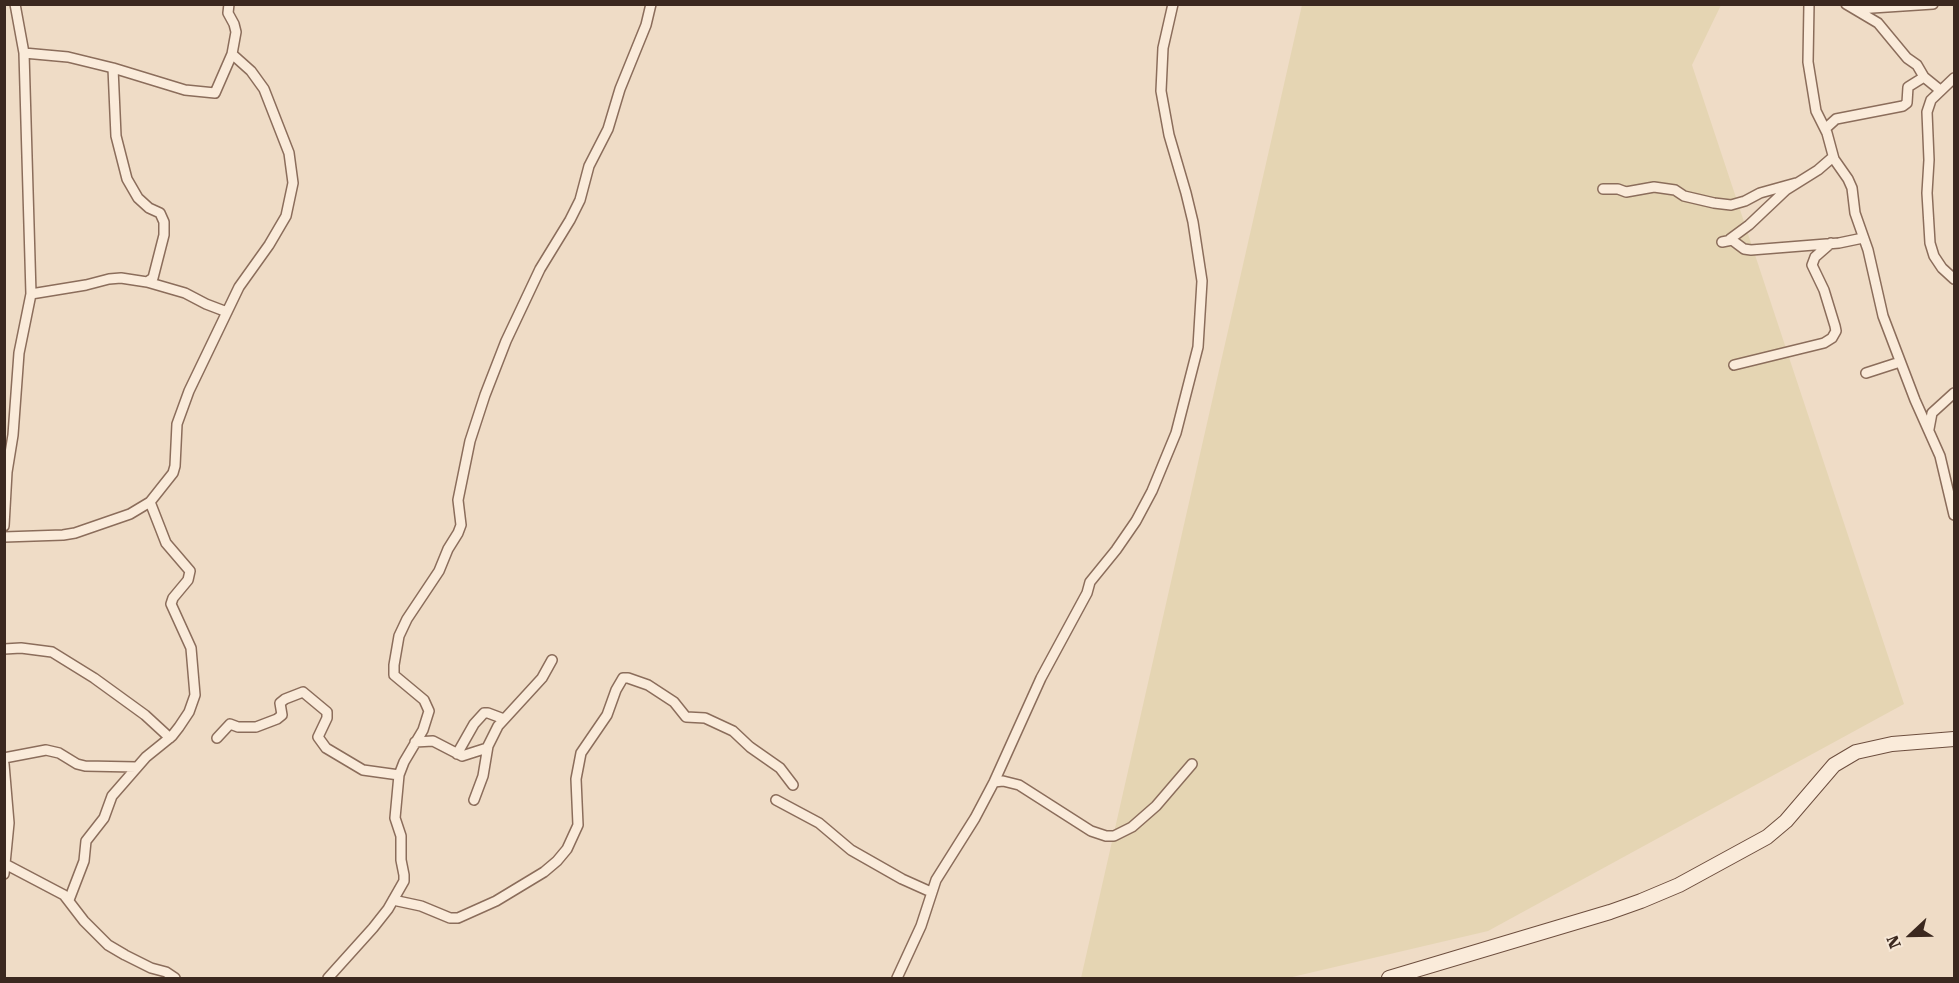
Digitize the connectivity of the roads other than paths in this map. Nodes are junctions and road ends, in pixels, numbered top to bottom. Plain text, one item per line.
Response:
1 (15, 4) edge
2 (229, 4) edge
3 (651, 4) edge
4 (1173, 4) edge
5 (1809, 4) edge
6 (1933, 4) edge
7 (1850, 7) edge
8 (24, 53) junction
9 (232, 54) junction
10 (113, 68) junction
11 (1924, 77) junction
12 (1954, 78) edge
13 (1941, 90) junction
14 (1825, 129) junction
15 (1833, 157) junction
16 (1796, 183) junction
17 (1603, 189) dead end
18 (1863, 238) junction
19 (1830, 243) junction
20 (1954, 279) edge
21 (147, 282) junction
22 (31, 294) junction
23 (227, 312) junction
24 (1900, 362) junction
25 (1734, 365) dead end
26 (1866, 373) dead end
27 (1954, 393) edge
28 (1929, 432) junction
29 (5, 497) edge
30 (150, 502) junction
31 (1954, 515) edge
32 (4, 526) edge
33 (4, 537) edge
34 (4, 649) edge
35 (552, 660) dead end
36 (504, 719) junction
37 (170, 738) junction
38 (217, 738) dead end
39 (1954, 739) edge
40 (415, 742) junction
41 (488, 746) junction
42 (458, 754) junction
43 (4, 758) edge
44 (4, 764) edge
45 (1192, 764) dead end
46 (136, 767) junction
47 (399, 775) junction
48 (994, 782) junction
49 (793, 785) dead end
50 (474, 800) dead end
51 (776, 800) dead end
52 (6, 869) edge
53 (931, 892) junction
54 (69, 900) junction
55 (393, 900) junction
56 (176, 978) edge
57 (328, 978) edge
58 (897, 978) edge
59 (1389, 978) edge

1 - 8 street
2 - 9 street
3 - 40 street
4 - 48 street
5 - 14 street
6 - 7 street
7 - 11 street
8 - 10 street
8 - 22 street
9 - 10 street
9 - 23 street
10 - 21 street
11 - 13 street
11 - 14 street
12 - 13 street
13 - 20 street
14 - 15 street
15 - 16 street
15 - 18 street
16 - 17 street
16 - 19 street
18 - 19 street
18 - 24 street
19 - 25 street
21 - 22 street
21 - 23 street
22 - 29 street
23 - 30 street
24 - 26 street
24 - 28 street
27 - 28 street
28 - 31 street
29 - 32 street
30 - 33 street
30 - 37 street
34 - 37 street
35 - 36 street
36 - 41 street
36 - 42 street
37 - 46 street
38 - 47 street
39 - 59 main road
40 - 42 street
40 - 47 street
41 - 42 street
41 - 50 street
43 - 46 street
44 - 52 street
45 - 48 street
46 - 54 street
47 - 55 street
48 - 53 street
49 - 55 street
51 - 53 street
52 - 54 street
53 - 58 street
54 - 56 street
55 - 57 street

